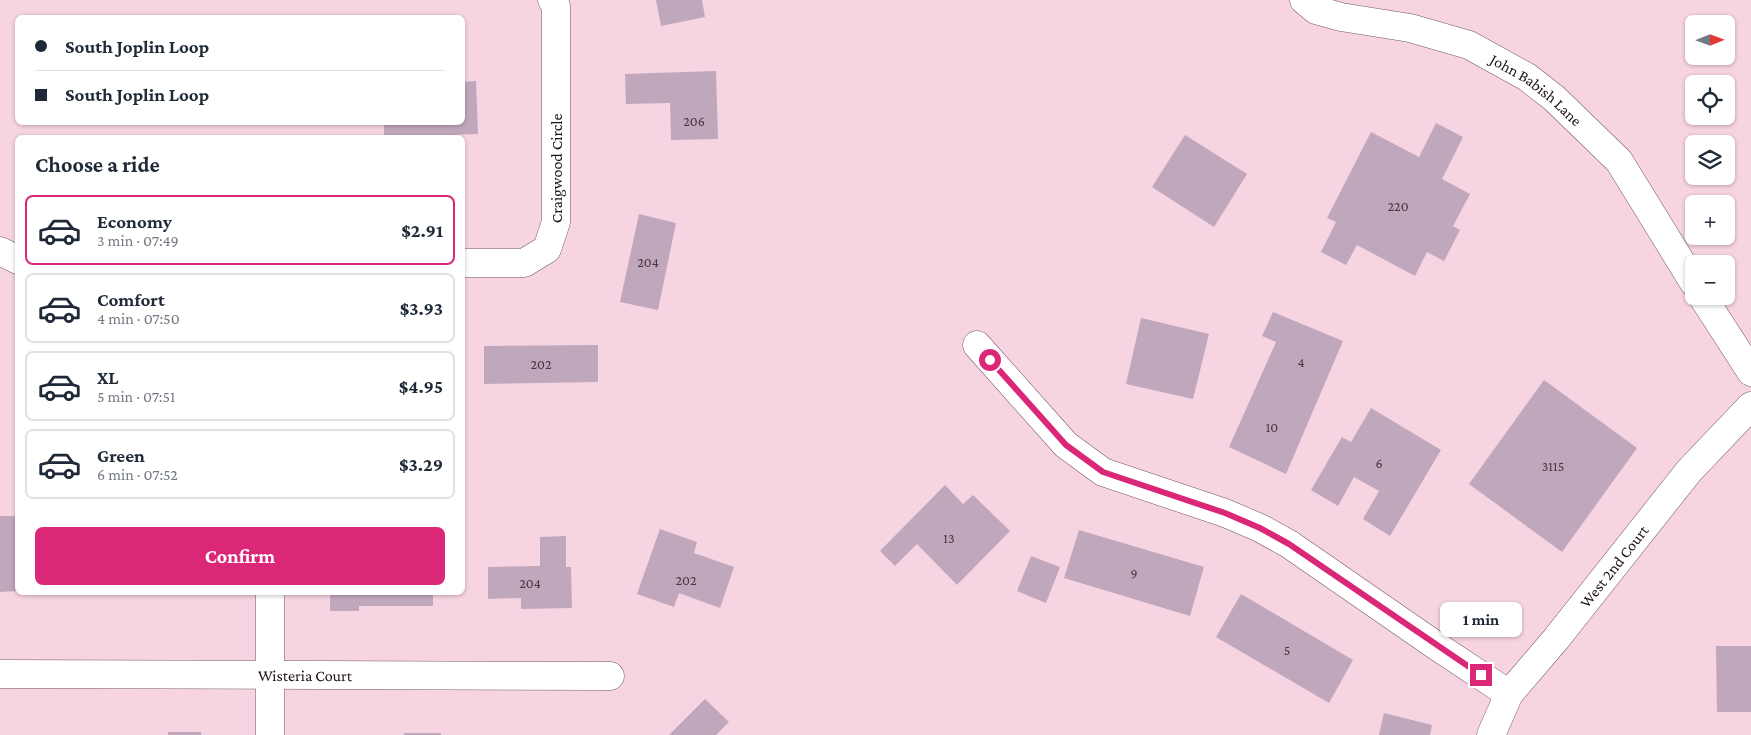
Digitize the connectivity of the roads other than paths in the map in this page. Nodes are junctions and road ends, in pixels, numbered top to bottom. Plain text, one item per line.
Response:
1 (552, 0) edge
2 (1304, 0) edge
3 (0, 251) edge
4 (15, 258) edge
5 (465, 263) edge
6 (1685, 268) edge
7 (1708, 305) edge
8 (977, 345) dead end
9 (1751, 372) edge
10 (1751, 406) edge
11 (270, 595) edge
12 (0, 674) edge
13 (270, 676) junction
14 (610, 676) dead end
15 (1509, 694) junction
16 (270, 735) edge
17 (1491, 735) edge

1 - 5 street, Craigwood Circle
2 - 6 street, John Babish Lane
3 - 4 street
7 - 9 street
8 - 15 street
10 - 15 street, West 2nd Court
11 - 13 street
12 - 13 street, Wisteria Court
13 - 14 street, Wisteria Court
13 - 16 street
15 - 17 street, West 2nd Court

